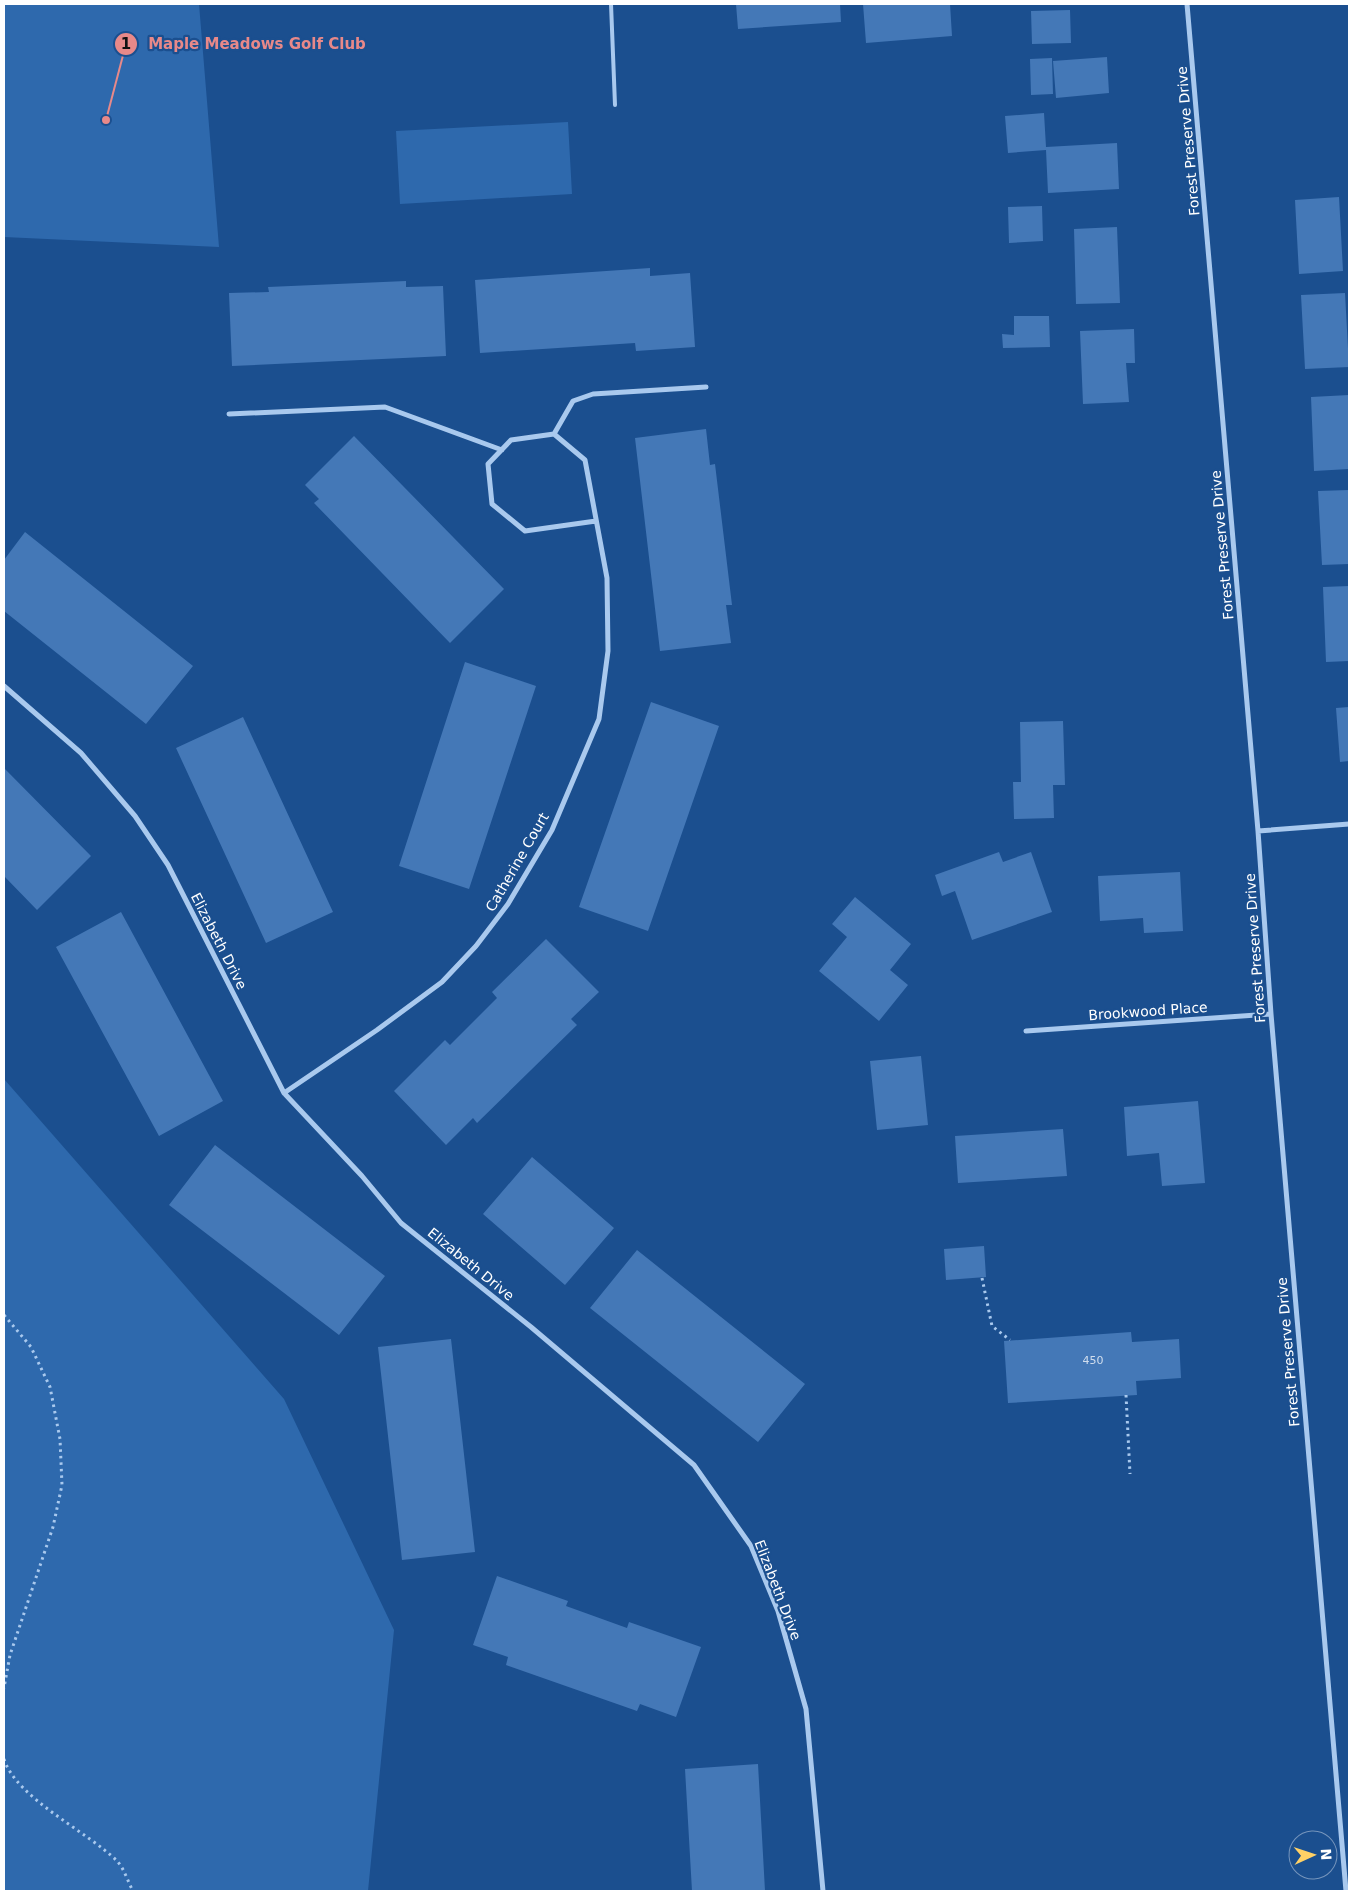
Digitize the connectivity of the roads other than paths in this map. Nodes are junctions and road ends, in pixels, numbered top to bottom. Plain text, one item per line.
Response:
1 (611, 4) edge
2 (1187, 4) edge
3 (615, 105) dead end
4 (706, 387) dead end
5 (228, 414) dead end
6 (554, 434) junction
7 (502, 450) junction
8 (596, 521) junction
9 (4, 686) edge
10 (1349, 824) edge
11 (1258, 831) junction
12 (1270, 1014) junction
13 (1026, 1031) dead end
14 (284, 1093) junction
15 (823, 1891) edge
16 (1346, 1891) edge

1 - 3 lane
2 - 11 street, Forest Preserve Drive
4 - 6 street
5 - 7 street
6 - 7 street
6 - 8 street, Catherine Court
7 - 8 street
8 - 14 street, Catherine Court
9 - 14 street, Elizabeth Drive
10 - 11 street
11 - 12 street, Forest Preserve Drive
12 - 13 street, Brookwood Place
12 - 16 street, Forest Preserve Drive
14 - 15 street, Elizabeth Drive

